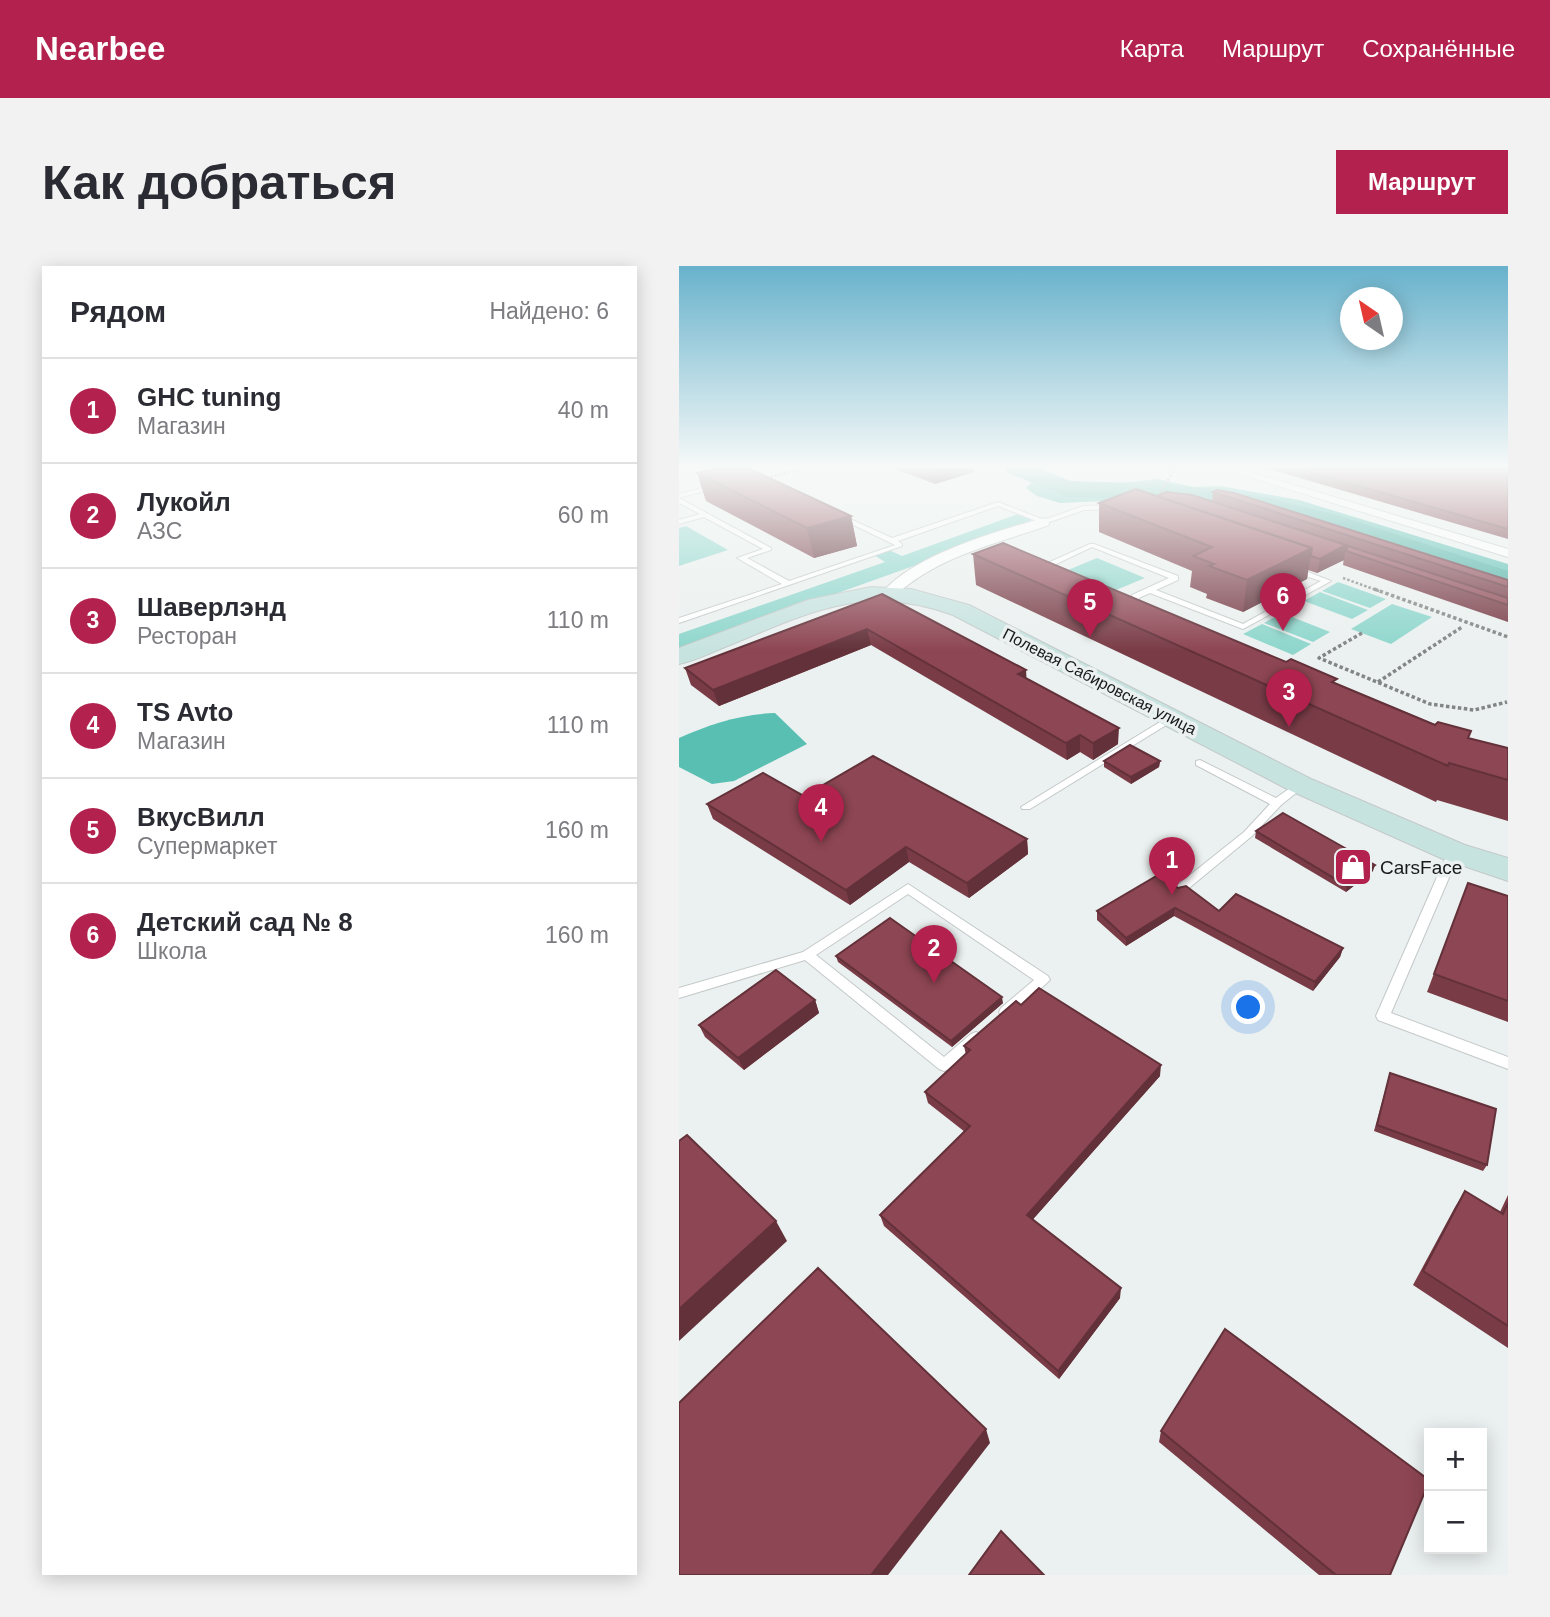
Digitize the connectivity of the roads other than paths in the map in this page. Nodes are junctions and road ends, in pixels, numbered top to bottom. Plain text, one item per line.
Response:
1 (733, 529) edge
2 (866, 529) edge
3 (925, 529) edge
4 (1030, 529) edge
5 (1429, 529) edge
6 (891, 541) junction
7 (1508, 553) edge
8 (1037, 560) edge
9 (1047, 565) junction
10 (1281, 565) edge
11 (1059, 570) edge
12 (788, 584) junction
13 (1150, 590) junction
14 (891, 592) junction
15 (1122, 599) edge
16 (1135, 605) junction
17 (1148, 611) edge
18 (679, 621) edge
19 (679, 657) edge
20 (1173, 717) junction
21 (1200, 763) dead end
22 (1301, 785) junction
23 (1277, 803) junction
24 (1025, 807) dead end
25 (1454, 852) junction
26 (1508, 870) edge
27 (1179, 890) edge
28 (807, 955) junction
29 (679, 993) edge
30 (1508, 1063) edge

1 - 12 lane
2 - 6 lane
3 - 6 lane
4 - 14 street
5 - 7 street
6 - 12 lane
8 - 9 lane
9 - 11 lane
9 - 13 lane
10 - 13 lane
12 - 18 lane
13 - 16 lane
14 - 19 street, Полевая Сабировская улица
14 - 20 street, Полевая Сабировская улица
15 - 16 lane
16 - 17 lane
20 - 22 street, Полевая Сабировская улица
20 - 24 lane
21 - 23 lane
22 - 23 lane
22 - 25 street, Полевая Сабировская улица
23 - 27 lane
25 - 26 street, Полевая Сабировская улица
25 - 30 lane
28 - 28 lane
28 - 29 lane

